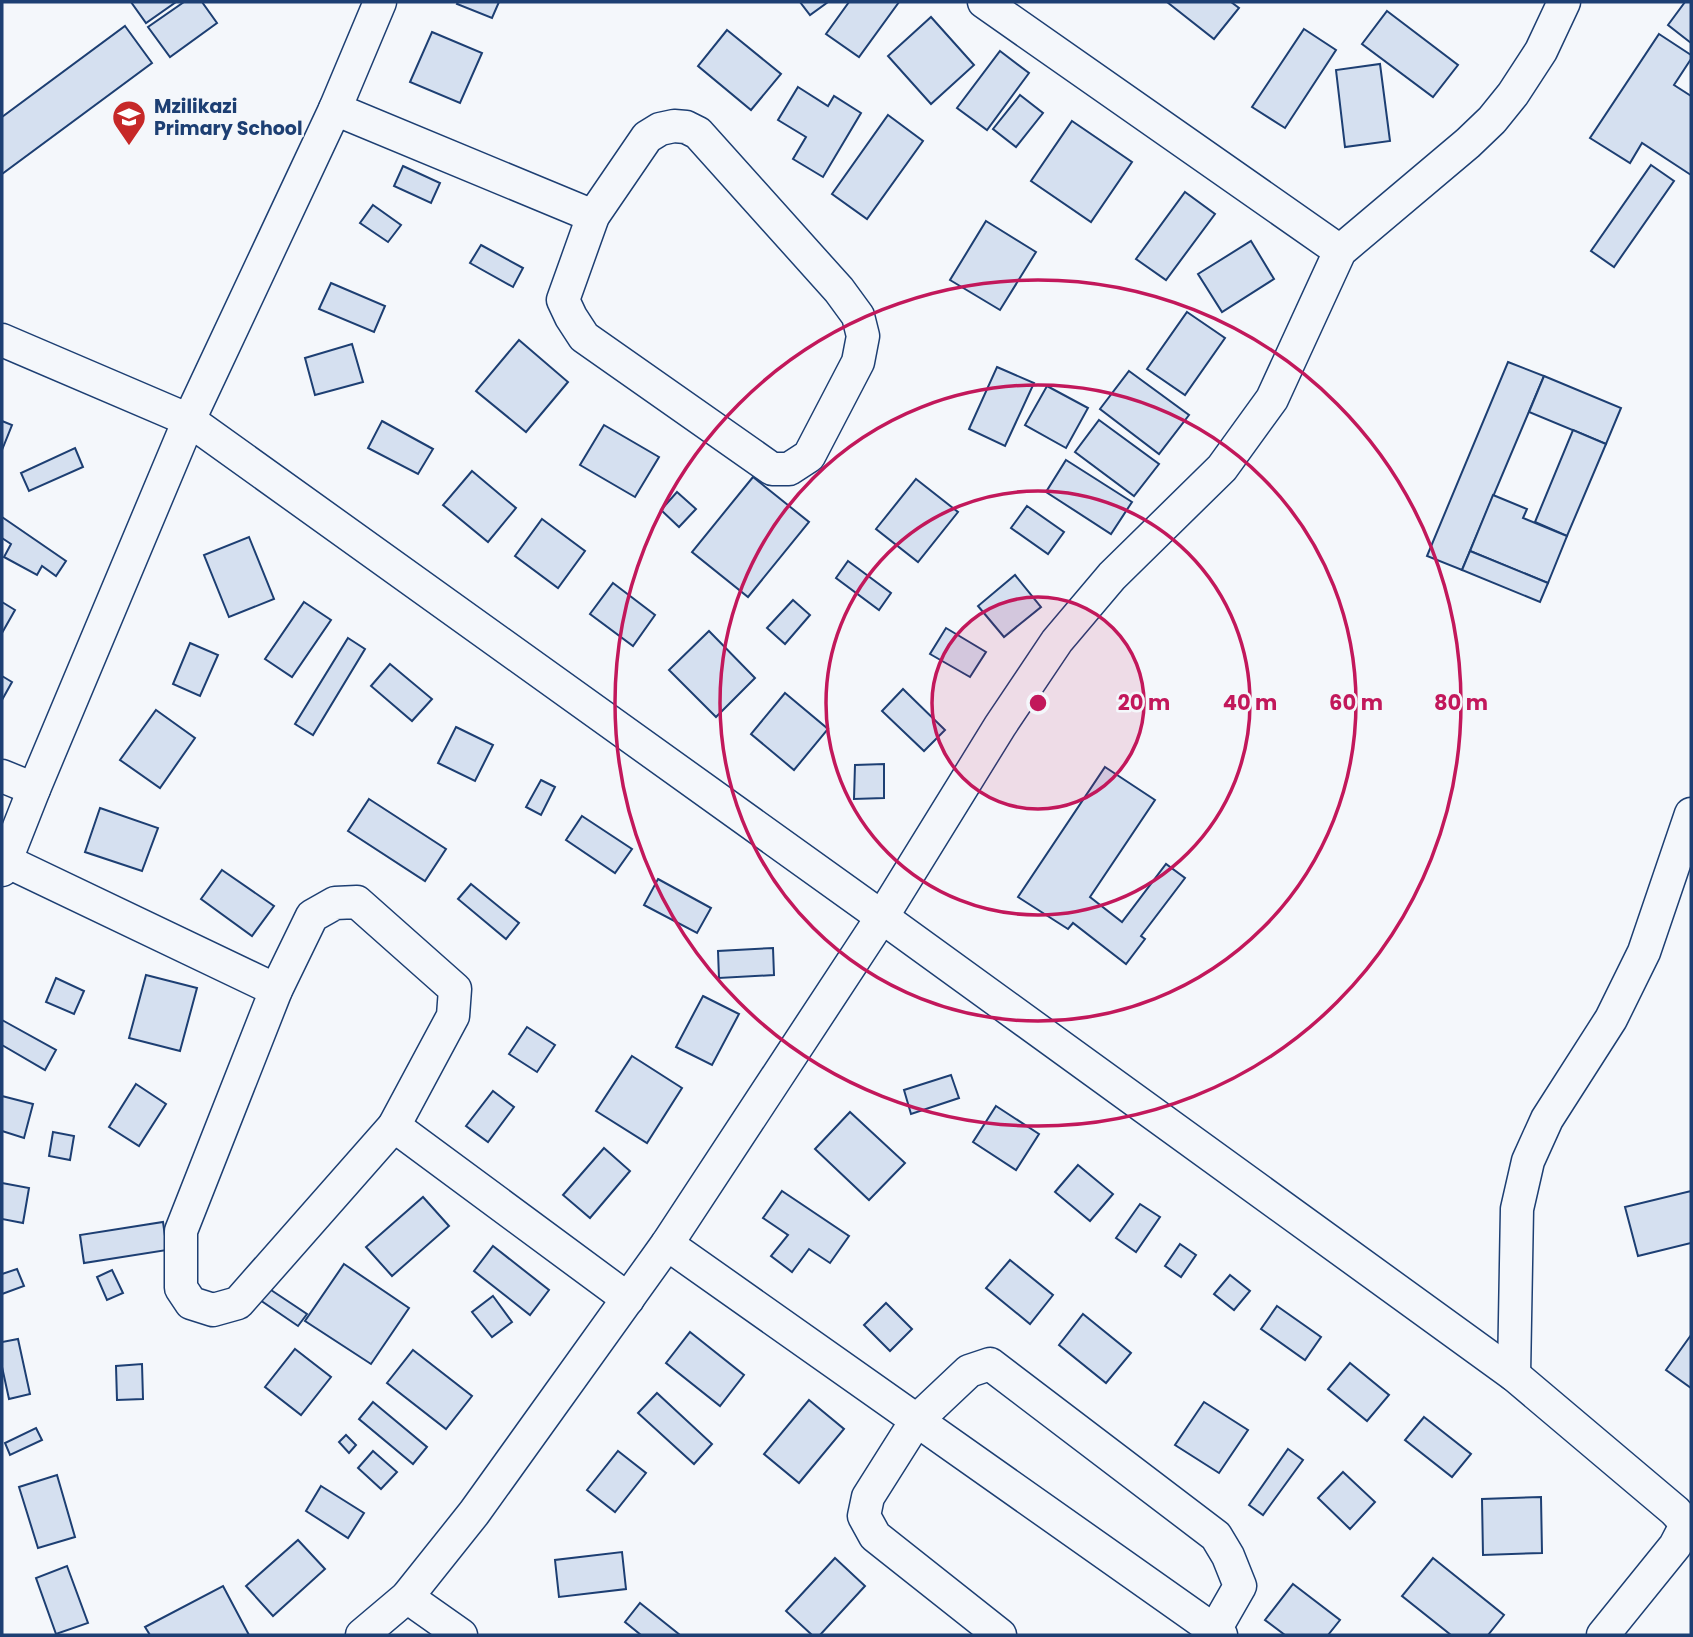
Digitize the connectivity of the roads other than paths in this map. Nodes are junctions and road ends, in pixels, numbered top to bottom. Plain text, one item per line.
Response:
1 (380, 2) edge
2 (984, 2) edge
3 (1564, 2) edge
4 (335, 109) junction
5 (593, 216) junction
6 (1340, 251) junction
7 (2, 340) edge
8 (189, 420) junction
9 (2, 776) edge
10 (34, 789) junction
11 (1691, 814) edge
12 (4, 866) edge
13 (883, 917) junction
14 (276, 990) junction
15 (394, 1126) junction
16 (667, 1244) junction
17 (628, 1299) junction
18 (1514, 1375) junction
19 (916, 1421) junction
20 (1688, 1527) edge
21 (407, 1597) junction
22 (1216, 1634) edge
23 (362, 1635) edge
24 (461, 1635) edge
25 (1000, 1635) edge
26 (1603, 1635) edge

1 - 4 street
2 - 6 street
3 - 6 street
4 - 5 street
4 - 8 street
5 - 5 street
6 - 13 street
7 - 8 street
8 - 10 street
8 - 13 street
9 - 10 street
10 - 12 street
11 - 18 street
12 - 14 street
13 - 16 street
13 - 18 street
14 - 15 street
14 - 15 street
15 - 17 street
16 - 17 street
16 - 19 street
17 - 21 street
18 - 20 street
19 - 22 street
19 - 22 street
19 - 25 street
20 - 26 street
21 - 23 street
21 - 24 street

